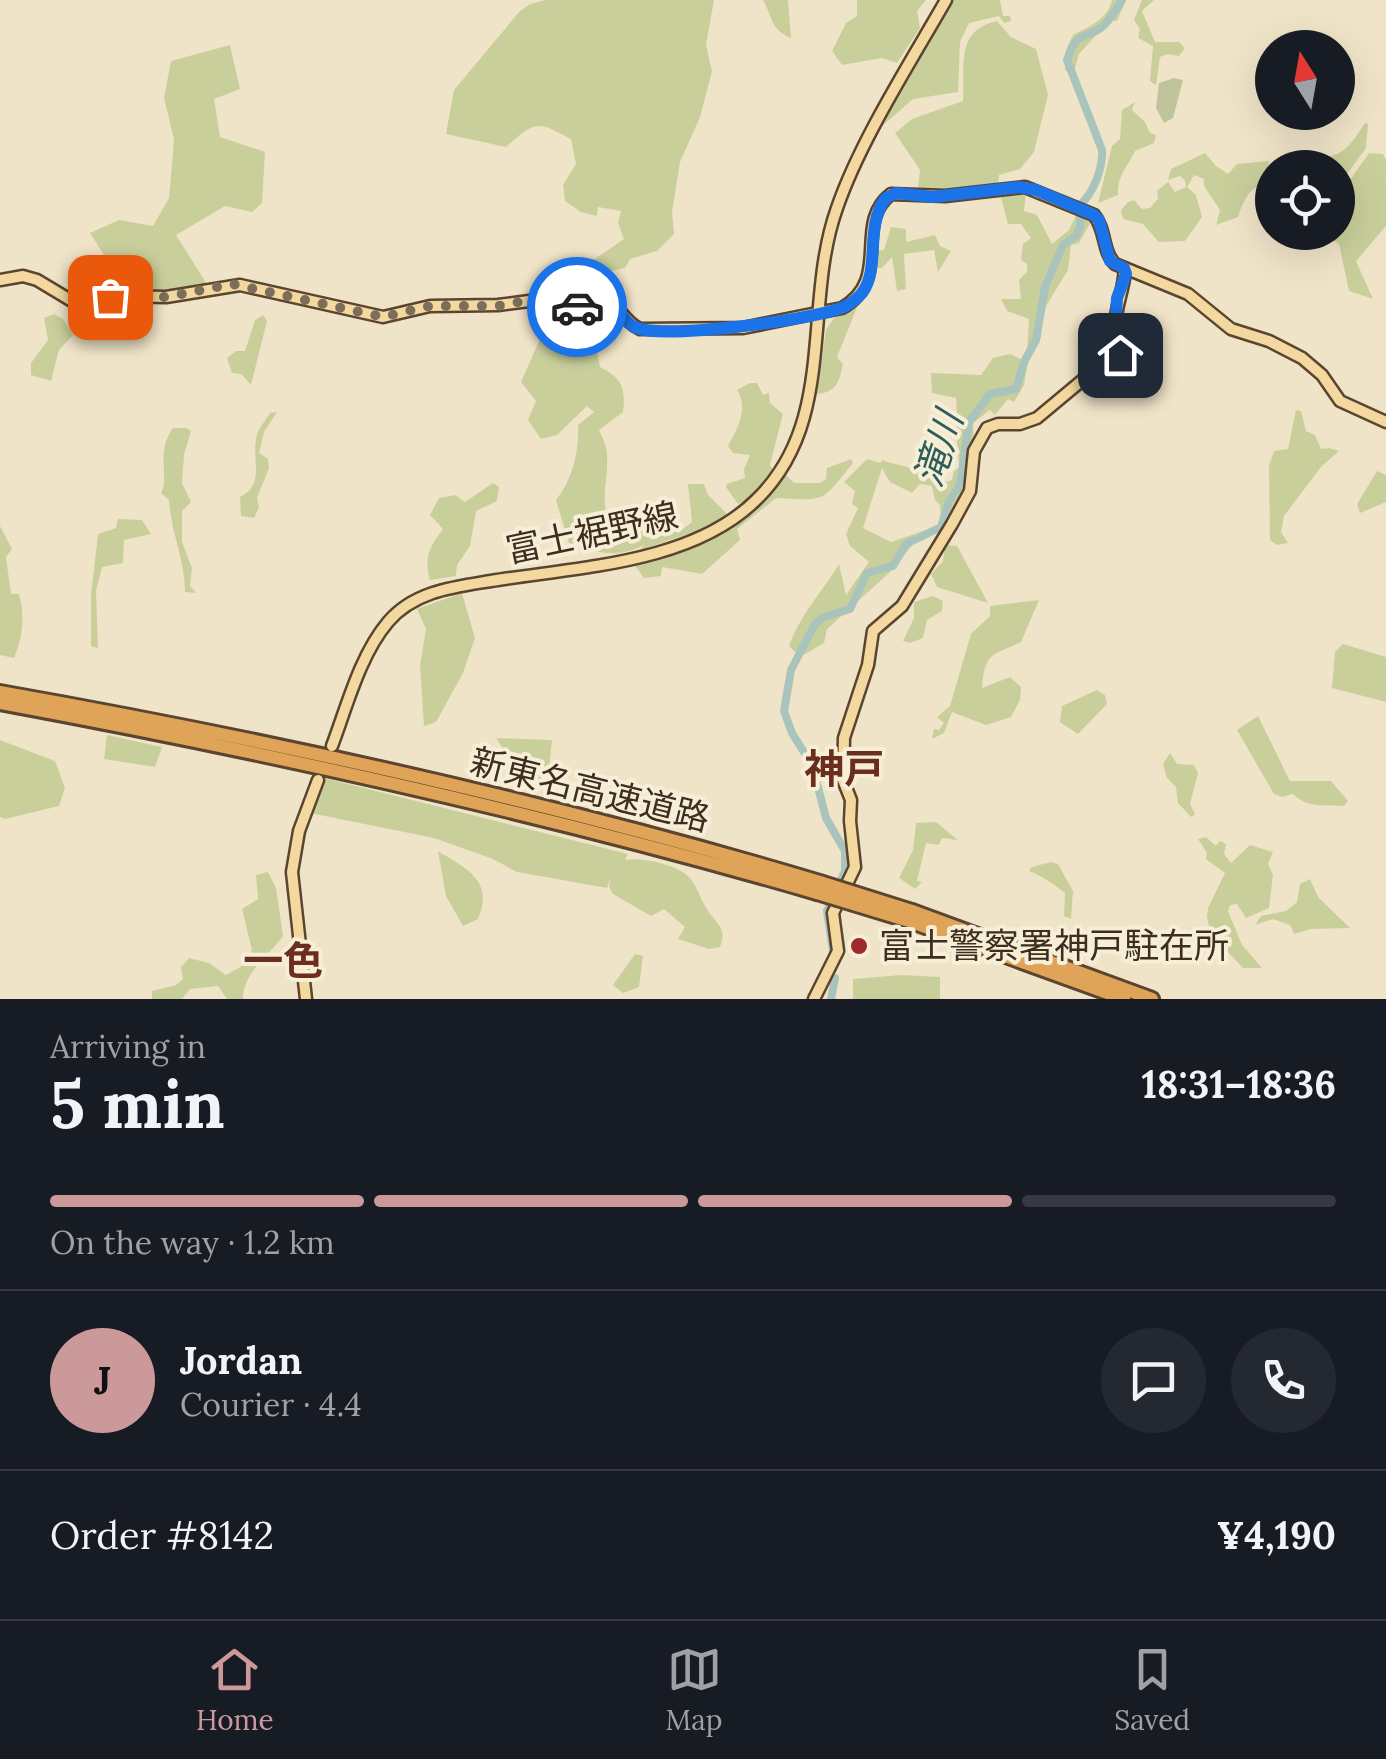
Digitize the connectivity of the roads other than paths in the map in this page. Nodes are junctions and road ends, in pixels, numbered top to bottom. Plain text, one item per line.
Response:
1 (946, 0) edge
2 (1124, 268) junction
3 (0, 280) edge
4 (818, 312) junction
5 (1386, 422) edge
6 (0, 692) edge
7 (0, 703) edge
8 (332, 746) dead end
9 (318, 780) dead end
10 (818, 888) junction
11 (910, 916) junction
12 (306, 999) edge
13 (814, 999) edge
14 (1124, 999) edge
15 (1152, 999) edge

1 - 4 main road, 富士裾野線
2 - 4 main road
2 - 5 main road
2 - 13 main road
3 - 4 main road
4 - 8 main road, 富士裾野線
6 - 10 highway, 新東名高速道路
7 - 10 highway, 新東名高速道路
9 - 12 main road
10 - 11 highway, 新東名高速道路, bridge
11 - 14 highway, 新東名高速道路
11 - 15 highway, 新東名高速道路

